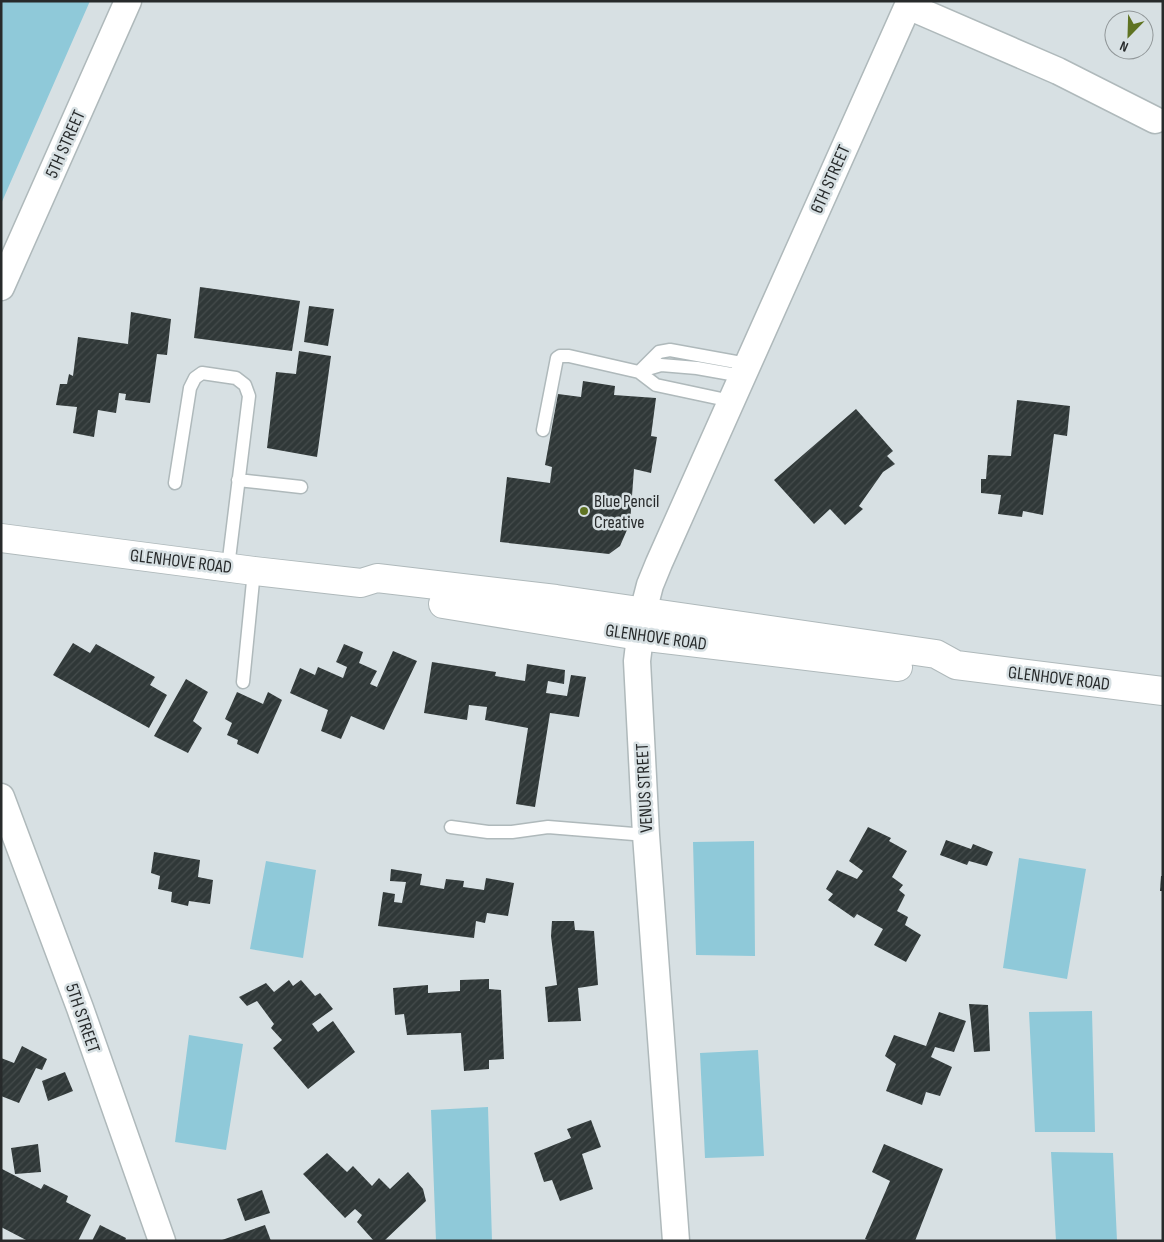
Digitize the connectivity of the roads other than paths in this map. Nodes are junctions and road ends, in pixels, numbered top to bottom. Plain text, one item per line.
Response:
1 (128, 1) edge
2 (909, 3) edge
3 (1155, 120) dead end
4 (1, 286) edge
5 (747, 366) junction
6 (639, 372) junction
7 (731, 401) junction
8 (543, 430) dead end
9 (238, 480) junction
10 (174, 483) dead end
11 (302, 487) dead end
12 (1, 538) edge
13 (228, 567) junction
14 (254, 571) junction
15 (641, 624) junction
16 (242, 682) dead end
17 (1163, 691) edge
18 (1, 797) edge
19 (451, 827) dead end
20 (646, 835) junction
21 (162, 1241) edge
22 (676, 1241) edge

1 - 4 street, 5TH STREET
2 - 3 street
2 - 5 street, 6TH STREET
5 - 6 lane
5 - 7 street, VENUS STREET
6 - 7 lane
6 - 8 lane
7 - 15 street, VENUS STREET
9 - 10 lane
9 - 11 lane
9 - 13 lane
12 - 13 main road, GLENHOVE ROAD
13 - 14 main road, GLENHOVE ROAD
14 - 15 main road, GLENHOVE ROAD
14 - 16 lane
15 - 17 main road, GLENHOVE ROAD
15 - 20 street, VENUS STREET
18 - 21 street, 5TH STREET
19 - 20 lane
20 - 22 street, VENUS STREET

